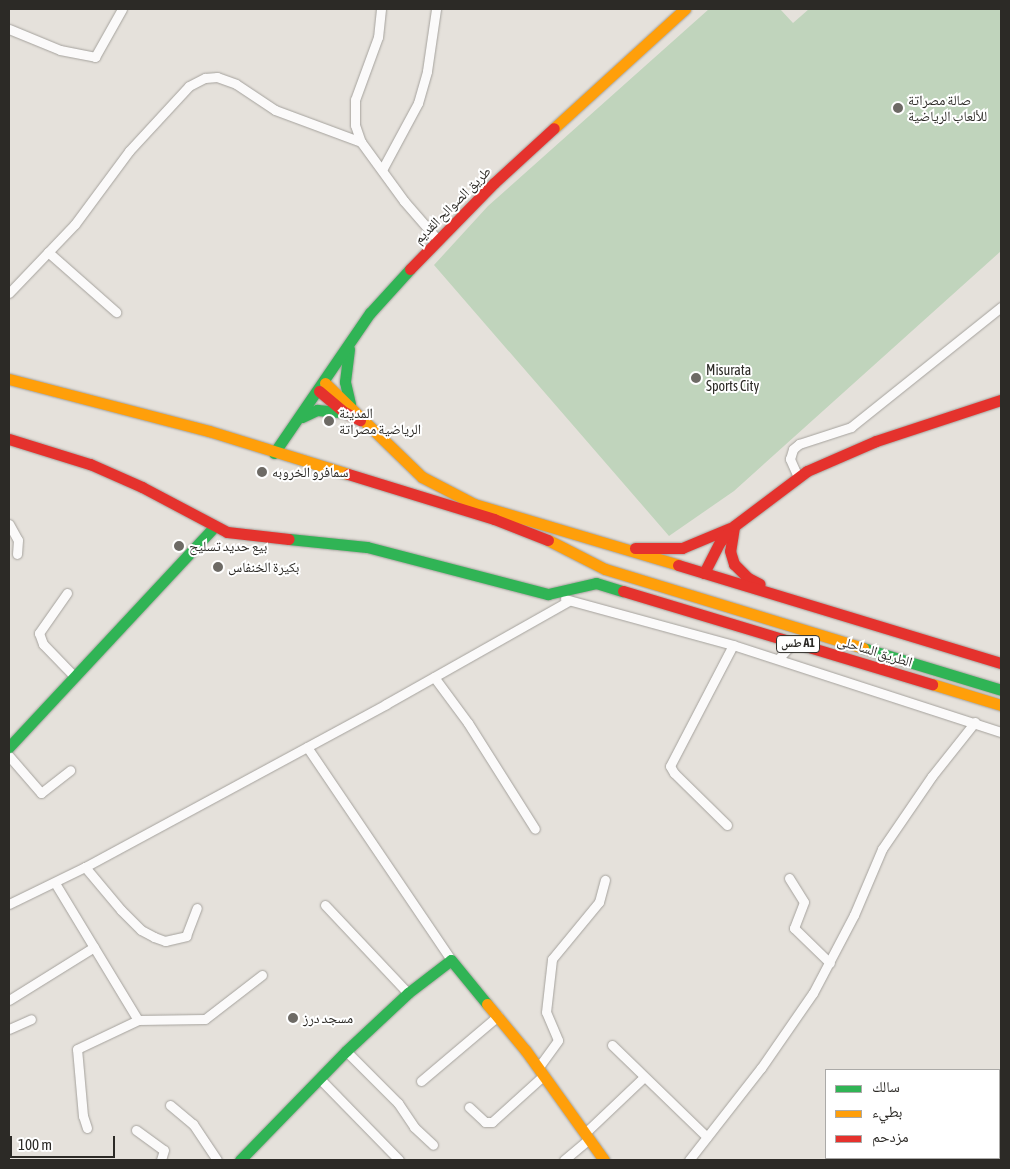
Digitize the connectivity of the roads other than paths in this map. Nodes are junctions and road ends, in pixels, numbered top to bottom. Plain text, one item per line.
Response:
1 (122, 9) edge
2 (380, 9) edge
3 (436, 9) edge
4 (685, 9) edge
5 (9, 29) edge
6 (361, 142) junction
7 (383, 168) junction
8 (438, 239) junction
9 (48, 252) junction
10 (9, 293) edge
11 (1001, 307) edge
12 (116, 312) dead end
13 (351, 342) junction
14 (9, 379) edge
15 (322, 387) junction
16 (1001, 400) edge
17 (347, 408) junction
18 (301, 418) junction
19 (9, 439) edge
20 (274, 452) junction
21 (798, 477) junction
22 (9, 524) edge
23 (214, 526) junction
24 (734, 526) junction
25 (612, 546) junction
26 (17, 554) dead end
27 (704, 573) junction
28 (67, 594) dead end
29 (548, 594) junction
30 (569, 600) junction
31 (796, 601) junction
32 (798, 627) junction
33 (793, 643) junction
34 (733, 644) junction
35 (779, 658) junction
36 (1001, 663) edge
37 (74, 676) junction
38 (434, 677) junction
39 (1001, 690) edge
40 (1001, 705) edge
41 (975, 722) junction
42 (1001, 732) edge
43 (9, 747) edge
44 (307, 747) junction
45 (9, 756) edge
46 (70, 770) dead end
47 (727, 825) dead end
48 (535, 829) dead end
49 (85, 867) junction
50 (789, 878) dead end
51 (605, 880) dead end
52 (55, 883) junction
53 (9, 904) edge
54 (325, 905) dead end
55 (197, 908) dead end
56 (94, 947) junction
57 (450, 960) junction
58 (830, 962) junction
59 (262, 975) dead end
60 (408, 993) junction
61 (9, 1000) edge
62 (498, 1016) junction
63 (31, 1019) dead end
64 (138, 1020) junction
65 (9, 1030) edge
66 (612, 1045) dead end
67 (346, 1051) junction
68 (541, 1072) junction
69 (644, 1077) junction
70 (320, 1079) junction
71 (421, 1081) dead end
72 (170, 1105) dead end
73 (469, 1107) dead end
74 (87, 1128) dead end
75 (136, 1130) dead end
76 (587, 1136) junction
77 (707, 1137) junction
78 (433, 1145) dead end
79 (161, 1160) edge
80 (217, 1160) edge
81 (240, 1160) edge
82 (399, 1160) edge
83 (564, 1160) edge
84 (604, 1160) edge
85 (689, 1160) edge

1 - 5 street
2 - 6 street
3 - 7 street
4 - 8 main road, طريق الصوالح القديم
6 - 7 street
6 - 9 street
7 - 8 street
8 - 13 main road, طريق الصوالح القديم
9 - 10 street
9 - 12 street
11 - 21 street
13 - 15 main road, طريق الصوالح القديم
13 - 17 main road
14 - 20 main road, الطريق الساحلى
15 - 17 main road
15 - 18 main road, طريق الصوالح القديم
16 - 21 main road
17 - 18 main road
17 - 25 main road
18 - 20 main road, طريق الصوالح القديم
19 - 23 main road
20 - 32 main road, الطريق الساحلى / طس A1
21 - 24 main road
22 - 26 street
23 - 29 main road
23 - 37 main road
24 - 25 main road
24 - 27 main road
24 - 31 main road
25 - 27 main road
27 - 31 main road
28 - 37 street
29 - 30 street
29 - 33 main road, الطريق الساحلى / طس A1
30 - 34 street
30 - 38 street
31 - 36 main road
32 - 33 main road
32 - 39 main road, الطريق الساحلى / طس A1
33 - 35 street
33 - 40 main road, الطريق الساحلى / طس A1
34 - 35 street
34 - 47 street
35 - 41 street
37 - 43 main road
38 - 44 street
38 - 48 street
41 - 42 street
41 - 58 street
44 - 49 street
44 - 57 street
45 - 46 street
49 - 52 street
49 - 55 street
50 - 58 street
51 - 68 street
52 - 53 street
52 - 56 street
54 - 60 street
56 - 61 street
56 - 64 street
57 - 60 main road
57 - 62 main road
58 - 77 street
59 - 64 street
60 - 67 main road
62 - 68 main road
62 - 71 street
63 - 65 street
64 - 74 street
66 - 69 street
67 - 70 main road
67 - 78 street
68 - 73 street
68 - 76 main road
69 - 76 street
69 - 77 street
70 - 81 main road
70 - 82 street
72 - 80 street
75 - 79 street
76 - 83 street
76 - 84 main road
77 - 85 street

